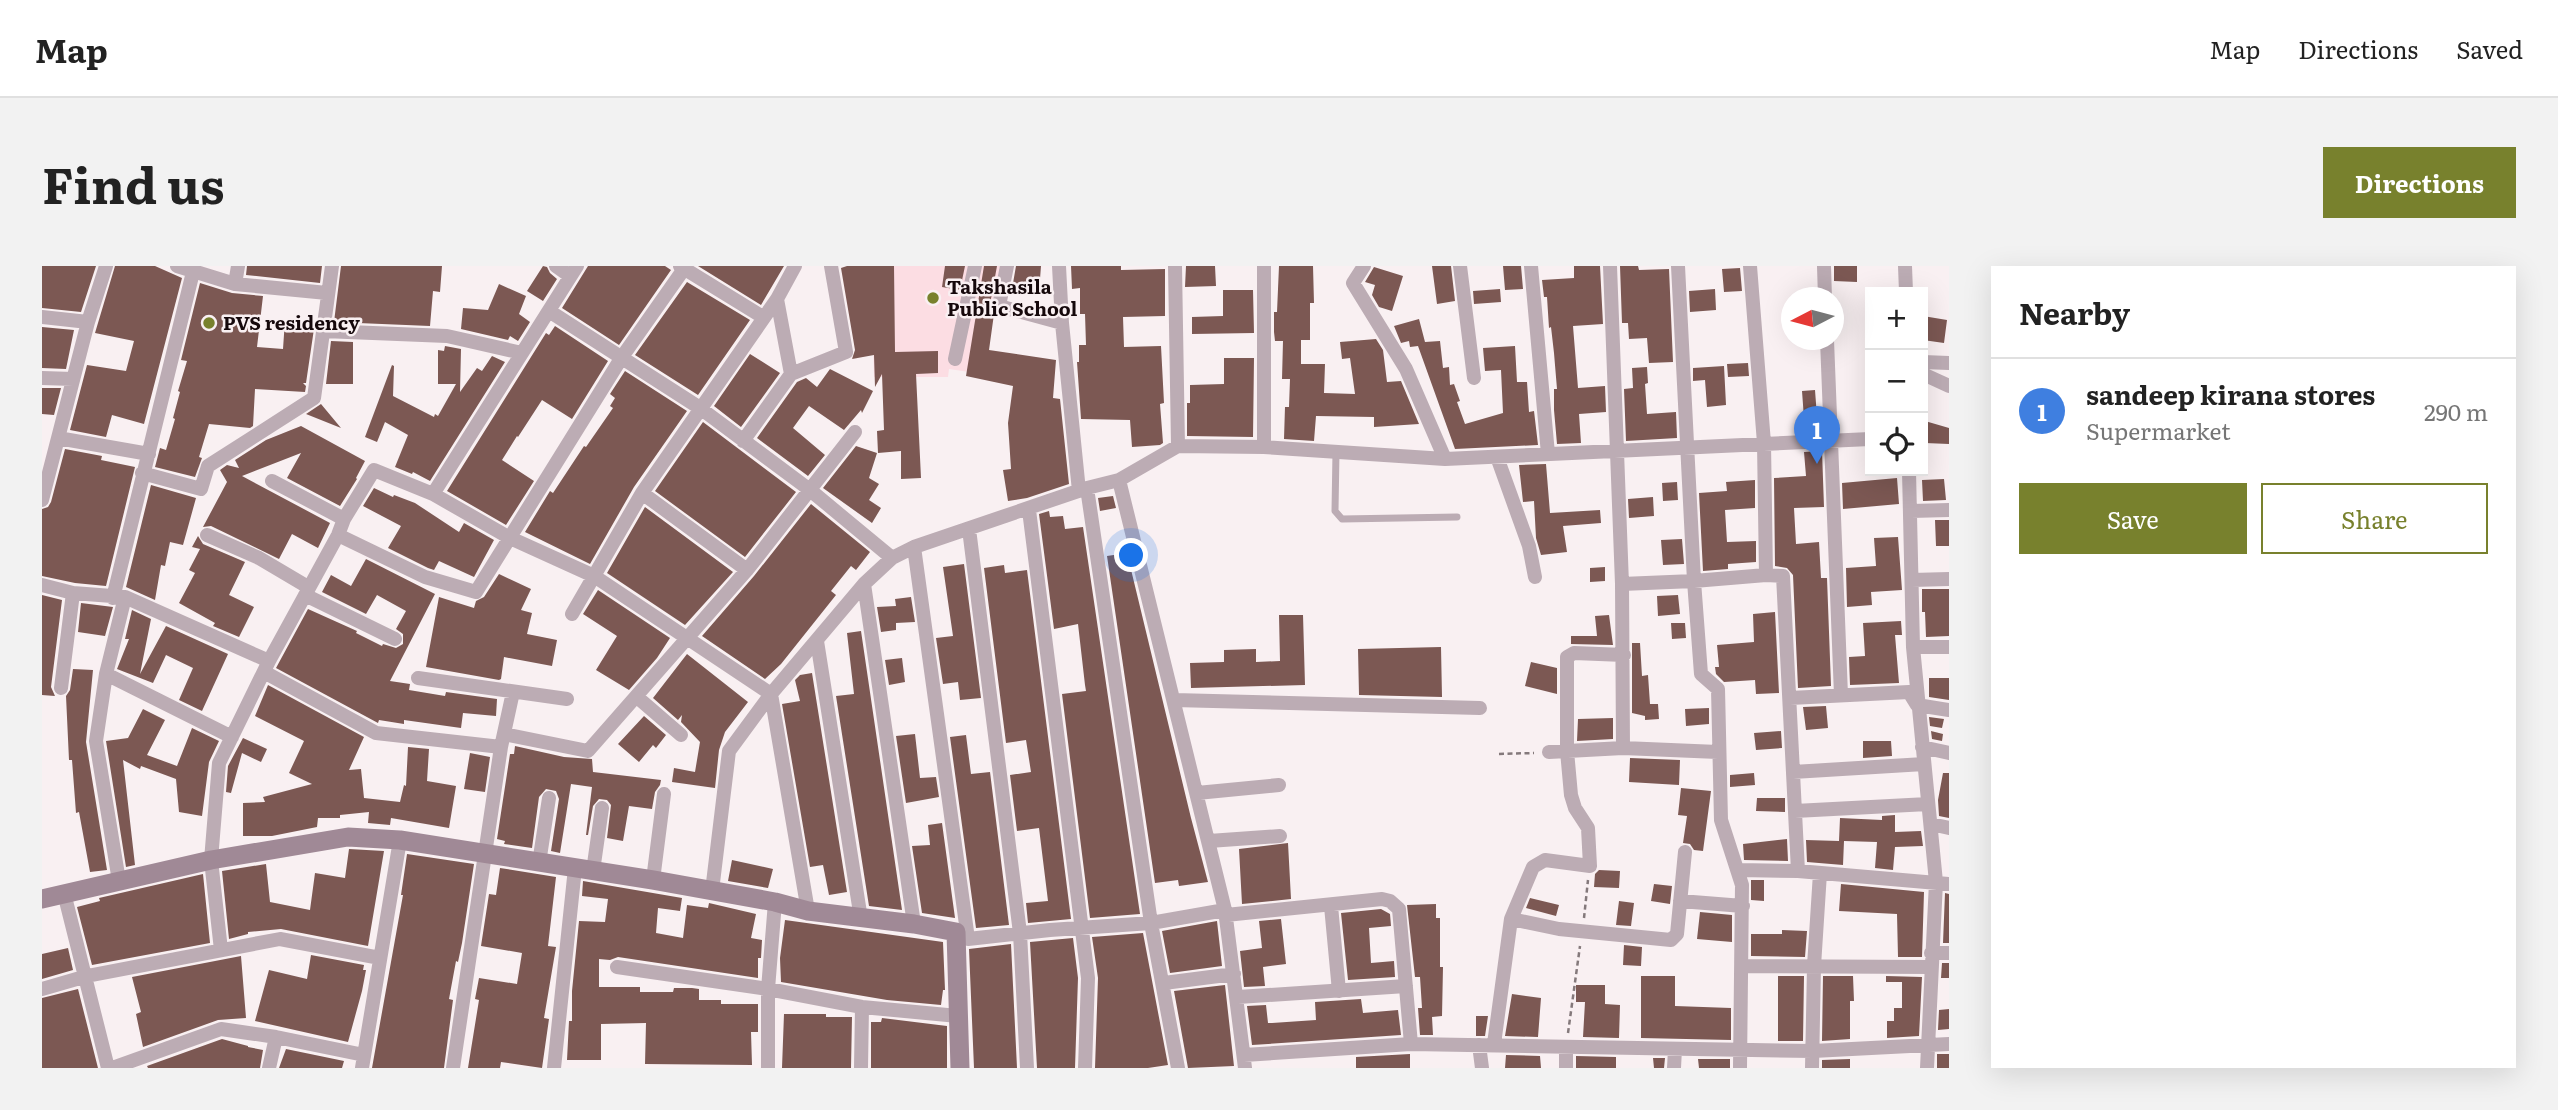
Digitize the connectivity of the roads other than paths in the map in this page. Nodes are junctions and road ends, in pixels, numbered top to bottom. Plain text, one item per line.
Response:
1 (106, 266) edge
2 (177, 266) edge
3 (238, 266) edge
4 (332, 266) edge
5 (556, 266) edge
6 (795, 266) edge
7 (831, 266) edge
8 (975, 266) edge
9 (1007, 266) edge
10 (1059, 266) edge
11 (1175, 266) edge
12 (1264, 266) edge
13 (1364, 266) edge
14 (1460, 266) edge
15 (1531, 266) edge
16 (1610, 266) edge
17 (1678, 266) edge
18 (1750, 266) edge
19 (1824, 266) edge
20 (1905, 266) edge
21 (683, 267) edge
22 (573, 271) edge
23 (193, 272) junction
24 (235, 284) junction
25 (1825, 287) edge
26 (1906, 287) edge
27 (327, 293) junction
28 (777, 299) junction
29 (549, 311) junction
30 (42, 317) edge
31 (763, 317) junction
32 (88, 321) junction
33 (1062, 323) junction
34 (323, 331) junction
35 (1826, 350) edge
36 (522, 353) junction
37 (622, 357) junction
38 (954, 359) dead end
39 (1928, 362) edge
40 (1949, 363) edge
41 (792, 374) junction
42 (1928, 376) edge
43 (42, 378) edge
44 (1474, 378) dead end
45 (73, 379) junction
46 (1949, 386) edge
47 (700, 408) junction
48 (855, 432) dead end
49 (58, 438) junction
50 (1865, 439) edge
51 (743, 441) junction
52 (1830, 441) junction
53 (1764, 443) junction
54 (1178, 446) junction
55 (1264, 447) junction
56 (1688, 448) junction
57 (1618, 450) junction
58 (1336, 452) junction
59 (149, 454) junction
60 (1548, 454) junction
61 (1497, 457) junction
62 (1445, 459) junction
63 (142, 473) junction
64 (1909, 476) edge
65 (1119, 480) junction
66 (272, 481) dead end
67 (810, 490) junction
68 (1083, 490) junction
69 (642, 492) junction
70 (433, 494) junction
71 (43, 495) edge
72 (1029, 510) junction
73 (1949, 510) edge
74 (1911, 511) junction
75 (1457, 517) dead end
76 (344, 519) junction
77 (969, 529) junction
78 (206, 535) dead end
79 (338, 535) junction
80 (510, 538) junction
81 (914, 547) junction
82 (892, 558) junction
83 (747, 570) junction
84 (1766, 575) junction
85 (594, 576) junction
86 (1535, 577) dead end
87 (1949, 579) edge
88 (1912, 580) junction
89 (1694, 581) junction
90 (864, 584) junction
91 (1622, 584) junction
92 (42, 585) edge
93 (306, 591) junction
94 (73, 593) junction
95 (119, 598) junction
96 (572, 614) dead end
97 (395, 639) dead end
98 (688, 639) junction
99 (817, 641) junction
100 (1913, 647) junction
101 (1949, 647) edge
102 (1624, 655) junction
103 (266, 666) junction
104 (106, 674) junction
105 (418, 678) dead end
106 (61, 688) dead end
107 (513, 692) junction
108 (771, 694) junction
109 (1841, 695) junction
110 (637, 697) junction
111 (1790, 698) junction
112 (566, 699) dead end
113 (1174, 700) junction
114 (1917, 705) junction
115 (1480, 708) dead end
116 (1949, 710) edge
117 (681, 735) dead end
118 (232, 737) junction
119 (503, 741) junction
120 (1922, 747) junction
121 (1623, 748) junction
122 (1567, 751) junction
123 (1549, 752) road end
124 (1718, 752) junction
125 (1949, 753) edge
126 (1924, 764) junction
127 (1793, 772) junction
128 (1279, 785) dead end
129 (1197, 793) junction
130 (664, 794) dead end
131 (549, 798) dead end
132 (1928, 804) junction
133 (603, 808) dead end
134 (1795, 811) junction
135 (1931, 824) junction
136 (1949, 828) edge
137 (1280, 836) dead end
138 (400, 841) junction
139 (1209, 841) junction
140 (1685, 852) dead end
141 (484, 854) junction
142 (211, 860) junction
143 (539, 863) junction
144 (584, 869) junction
145 (1739, 870) junction
146 (1798, 871) junction
147 (1820, 873) junction
148 (653, 880) junction
149 (119, 881) junction
150 (1942, 883) edge
151 (712, 891) junction
152 (64, 893) junction
153 (42, 899) edge
154 (1680, 901) junction
155 (775, 902) junction
156 (1331, 906) junction
157 (1743, 906) junction
158 (808, 911) junction
159 (1226, 912) junction
160 (861, 919) junction
161 (1511, 919) junction
162 (1151, 923) junction
163 (914, 924) junction
164 (1082, 928) junction
165 (1020, 933) junction
166 (962, 936) junction
167 (221, 950) junction
168 (1949, 953) edge
169 (380, 958) junction
170 (1931, 960) junction
171 (1742, 966) junction
172 (1814, 966) junction
173 (617, 967) dead end
174 (1234, 974) junction
175 (87, 976) junction
176 (1164, 983) junction
177 (1406, 986) junction
178 (42, 989) edge
179 (768, 989) junction
180 (1339, 991) junction
181 (1238, 997) junction
182 (862, 1007) junction
183 (958, 1016) junction
184 (276, 1037) junction
185 (1411, 1044) junction
186 (1494, 1044) junction
187 (1949, 1044) edge
188 (1479, 1045) junction
189 (1927, 1046) junction
190 (1566, 1047) junction
191 (1675, 1049) junction
192 (1740, 1050) junction
193 (1813, 1051) junction
194 (363, 1061) edge
195 (1245, 1062) edge
196 (110, 1068) edge
197 (269, 1068) edge
198 (453, 1068) edge
199 (554, 1068) edge
200 (768, 1068) edge
201 (861, 1068) edge
202 (960, 1068) edge
203 (1027, 1068) edge
204 (1085, 1068) edge
205 (1178, 1068) edge
206 (1482, 1068) edge
207 (1566, 1068) edge
208 (1674, 1068) edge
209 (1740, 1068) edge
210 (1812, 1068) edge
211 (1927, 1068) edge

1 - 32 street
2 - 23 street
3 - 24 street
4 - 27 street
5 - 22 street
6 - 28 street
7 - 41 street
8 - 38 street
9 - 33 street
10 - 33 street
11 - 54 street
12 - 55 street
13 - 62 street
14 - 44 street
15 - 60 street
16 - 57 street
17 - 56 street
18 - 53 street
19 - 25 street
20 - 26 street
21 - 31 street
21 - 37 street
22 - 29 street
23 - 24 street
23 - 59 street
24 - 27 street
27 - 34 street
28 - 31 street
28 - 41 street
29 - 36 street
29 - 37 street
30 - 32 street
31 - 47 street
32 - 45 street
33 - 68 street
34 - 36 street
34 - 63 street
35 - 52 street
36 - 70 street
37 - 47 street
37 - 80 street
39 - 40 street
41 - 51 street
42 - 46 street
43 - 45 street
45 - 49 street
47 - 51 street
47 - 69 street
48 - 67 street
49 - 59 street
49 - 71 street
50 - 52 street
51 - 67 street
52 - 53 street
52 - 109 street
53 - 56 street
53 - 84 street
54 - 55 street
54 - 65 street
55 - 58 street
56 - 57 street
56 - 89 street
57 - 60 street
57 - 91 street
58 - 62 street
58 - 75 lane
59 - 63 street
60 - 61 street
61 - 62 street
61 - 86 street
63 - 95 street
64 - 74 street
65 - 68 street
65 - 113 street
66 - 76 street
67 - 82 street
67 - 83 street
68 - 72 street
68 - 162 street
69 - 83 street
69 - 85 street
70 - 76 street
70 - 80 street
72 - 77 street
72 - 164 street
73 - 74 street
74 - 88 street
76 - 79 street
77 - 81 street
77 - 165 street
78 - 93 street
79 - 80 street
79 - 93 street
80 - 85 street
81 - 82 street
81 - 166 street
82 - 90 street
83 - 98 street
84 - 89 street
84 - 111 street
85 - 96 street
85 - 98 street
87 - 88 street
88 - 100 street
89 - 91 street
89 - 124 street
90 - 99 street
90 - 163 street
91 - 102 street
92 - 94 street
93 - 97 street
93 - 103 street
94 - 95 street
94 - 106 street
95 - 103 street
95 - 104 street
98 - 108 street
98 - 110 street
99 - 108 street
99 - 160 street
100 - 101 street
100 - 114 street
102 - 121 street
102 - 122 street
103 - 118 street
103 - 119 street
104 - 118 street
104 - 149 street
105 - 107 street
107 - 112 street
107 - 119 street
108 - 151 street
108 - 158 street
109 - 111 street
109 - 114 street
110 - 117 street
110 - 119 street
111 - 127 street
113 - 115 street
113 - 129 street
114 - 116 street
114 - 120 street
118 - 142 street
119 - 141 street
120 - 125 street
120 - 126 street
121 - 122 street
121 - 124 street
122 - 123 street
122 - 161 street
124 - 145 street
126 - 127 street
126 - 132 street
127 - 134 street
128 - 129 street
129 - 139 street
130 - 148 street
131 - 143 street
132 - 134 street
132 - 135 street
133 - 144 street
134 - 146 street
135 - 136 street
135 - 150 street
137 - 139 street
138 - 141 street
138 - 142 street
138 - 169 street
139 - 159 street
140 - 154 street
141 - 143 street
141 - 198 street
142 - 149 street
142 - 167 street
143 - 144 street
144 - 148 street
144 - 199 street
145 - 146 street
145 - 157 street
146 - 147 street
147 - 150 street
147 - 172 street
148 - 151 street
149 - 152 street
150 - 170 street
151 - 155 street
152 - 153 street
152 - 175 street
154 - 157 street
154 - 161 street
155 - 158 street
155 - 179 street
156 - 159 street
156 - 177 street
156 - 180 street
157 - 171 street
158 - 160 street
159 - 162 street
159 - 174 street
160 - 163 street
161 - 186 street
162 - 164 street
162 - 176 street
163 - 166 street
164 - 165 street
164 - 204 street
165 - 166 street
165 - 203 street
166 - 183 street
167 - 169 street
167 - 175 street
168 - 170 street
169 - 194 street
170 - 172 street
170 - 189 street
171 - 172 street
171 - 192 street
172 - 193 street
173 - 179 street
174 - 176 street
174 - 181 street
175 - 178 street
175 - 196 street
176 - 205 street
177 - 180 street
177 - 185 street
179 - 182 street
179 - 200 street
180 - 181 street
181 - 195 street
182 - 183 street
182 - 201 street
183 - 202 street
184 - 194 street
184 - 196 street
184 - 197 street
185 - 188 street
185 - 195 street
186 - 188 street
186 - 190 street
187 - 189 street
188 - 206 street
189 - 193 street
189 - 211 street
190 - 191 street
190 - 207 street
191 - 192 street
191 - 208 street
192 - 193 street
192 - 209 street
193 - 210 street

